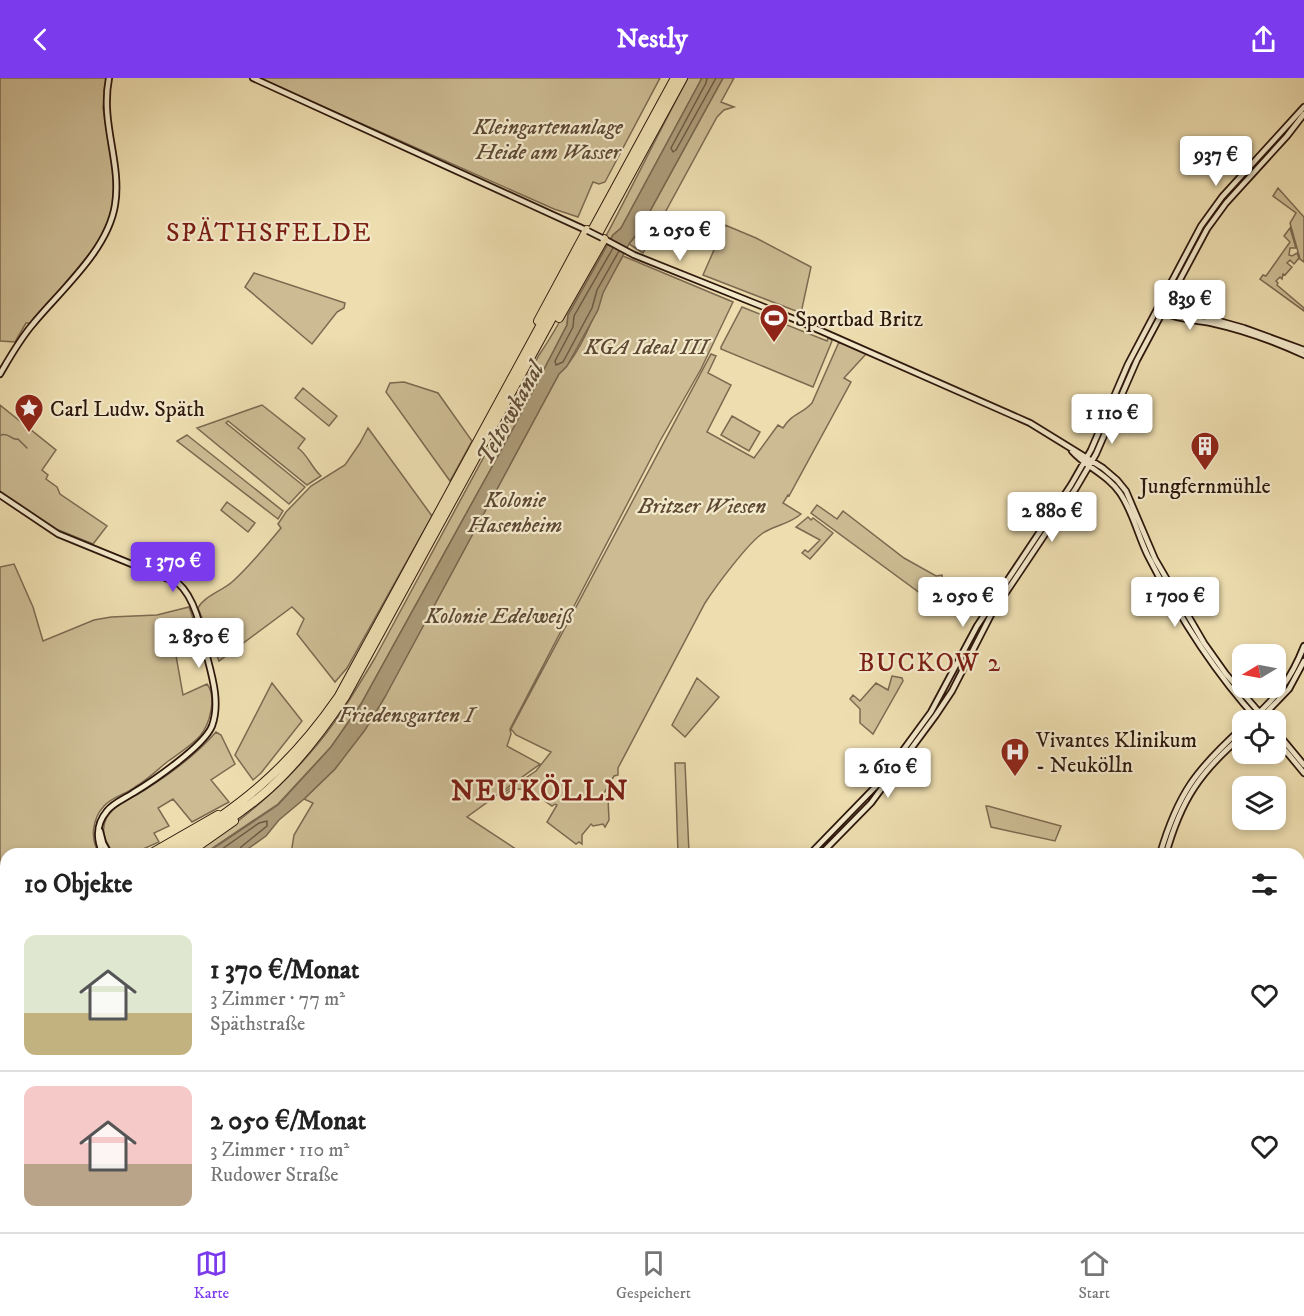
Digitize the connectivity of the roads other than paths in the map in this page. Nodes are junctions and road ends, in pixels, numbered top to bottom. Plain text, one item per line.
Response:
1 (109, 78) edge
2 (253, 78) edge
3 (675, 78) edge
4 (683, 78) edge
5 (1304, 107) edge
6 (1304, 114) edge
7 (1205, 227) junction
8 (588, 230) junction
9 (604, 239) junction
10 (1172, 281) junction
11 (1178, 285) junction
12 (1160, 304) junction
13 (1166, 306) junction
14 (1156, 310) junction
15 (1162, 313) junction
16 (1148, 326) junction
17 (1154, 329) junction
18 (546, 332) junction
19 (529, 348) junction
20 (1293, 348) junction
21 (1304, 350) edge
22 (1304, 355) edge
23 (0, 374) edge
24 (1121, 380) junction
25 (1127, 383) junction
26 (1088, 462) junction
27 (1071, 485) junction
28 (1076, 488) junction
29 (0, 495) edge
30 (1304, 646) edge
31 (1304, 661) edge
32 (1253, 710) edge
33 (1265, 710) edge
34 (1267, 710) edge
35 (1232, 737) edge
36 (1286, 743) edge
37 (1232, 745) edge
38 (1286, 751) edge
39 (1304, 765) edge
40 (1304, 773) edge
41 (244, 809) junction
42 (225, 815) junction
43 (100, 823) junction
44 (101, 848) edge
45 (106, 848) edge
46 (160, 848) edge
47 (173, 848) edge
48 (184, 848) edge
49 (196, 848) edge
50 (816, 848) edge
51 (827, 848) edge
52 (1162, 848) edge
53 (1168, 848) edge

1 - 23 main road
2 - 8 main road
3 - 19 highway
4 - 18 highway
5 - 7 main road
6 - 7 main road
7 - 10 main road
7 - 11 main road
8 - 9 main road, bridge
8 - 19 highway
9 - 18 highway
9 - 26 main road
10 - 11 main road
10 - 12 main road
11 - 13 main road
12 - 13 main road
12 - 14 main road
13 - 15 main road
13 - 20 main road
14 - 15 main road
14 - 16 main road
15 - 17 main road
15 - 20 main road
16 - 17 main road
16 - 24 main road
17 - 25 main road
18 - 41 highway
19 - 42 highway
20 - 21 main road
20 - 22 main road
24 - 25 main road
24 - 26 main road
25 - 26 main road
26 - 27 main road
26 - 28 main road
26 - 32 main road
27 - 28 main road
27 - 50 main road
28 - 51 main road
29 - 43 main road
30 - 33 main road
31 - 34 main road
35 - 52 main road
36 - 39 main road
37 - 53 main road
38 - 40 main road
41 - 48 highway
41 - 49 highway
42 - 46 highway
42 - 47 highway
43 - 44 main road
43 - 45 main road

